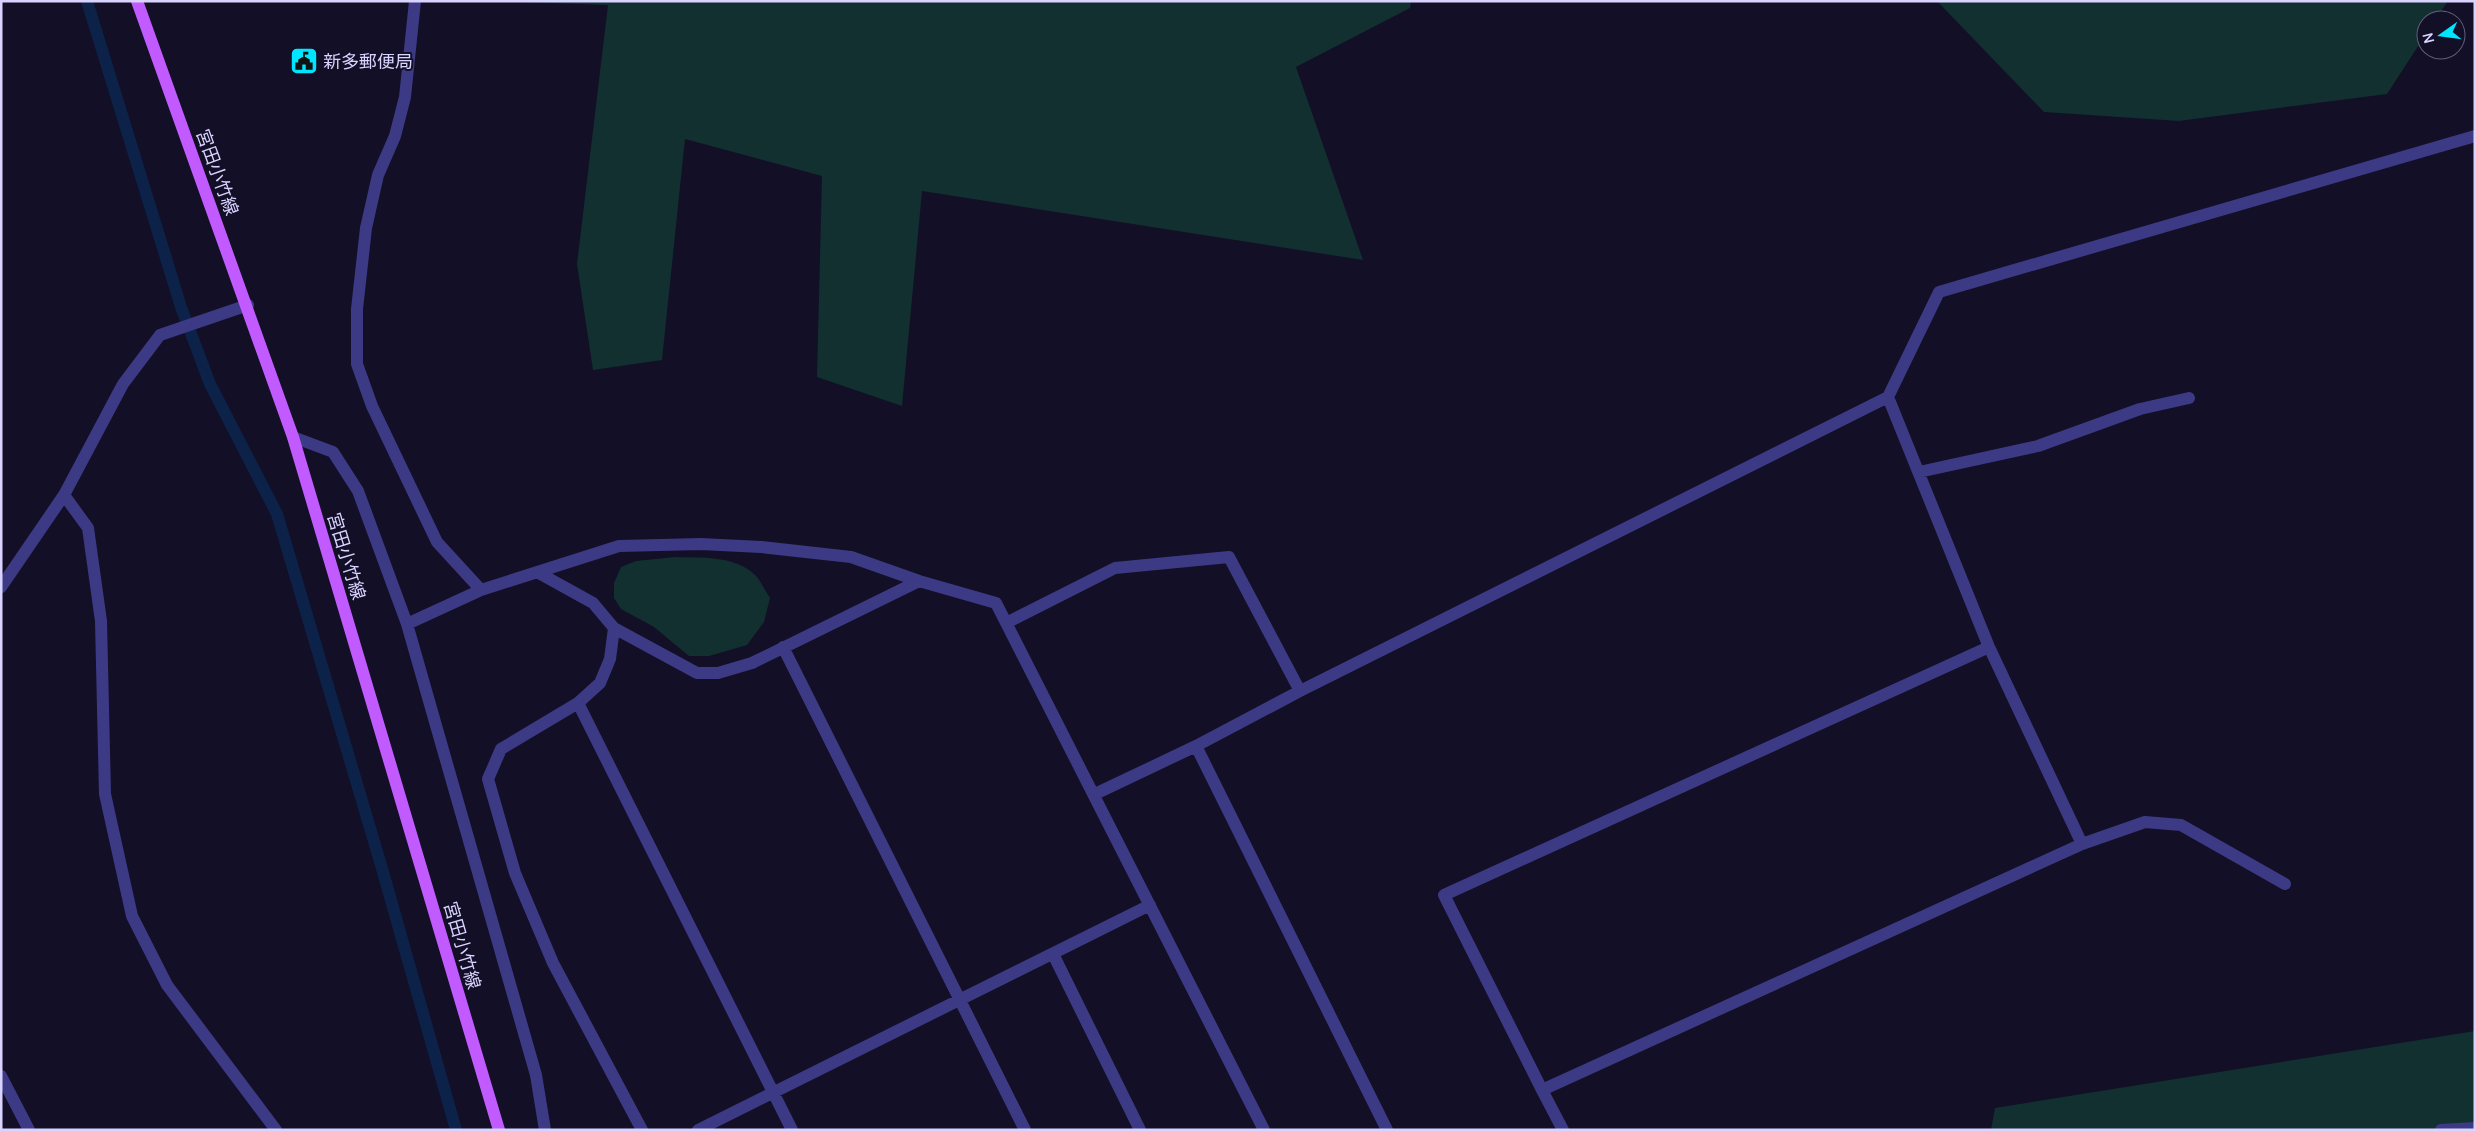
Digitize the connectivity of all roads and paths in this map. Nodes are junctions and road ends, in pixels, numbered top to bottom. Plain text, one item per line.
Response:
1 (137, 1) edge
2 (415, 1) edge
3 (2475, 136) edge
4 (248, 305) junction
5 (1888, 397) junction
6 (2189, 398) dead end
7 (293, 437) junction
8 (1919, 472) junction
9 (64, 495) junction
10 (537, 572) junction
11 (919, 581) junction
12 (1, 587) edge
13 (481, 590) junction
14 (1006, 623) junction
15 (407, 624) junction
16 (614, 628) junction
17 (783, 647) junction
18 (1989, 647) junction
19 (1300, 691) junction
20 (578, 703) junction
21 (1196, 746) junction
22 (1095, 794) junction
23 (2082, 844) junction
24 (2285, 884) dead end
25 (1150, 905) junction
26 (1053, 954) junction
27 (960, 1000) junction
28 (1, 1076) edge
29 (1542, 1090) junction
30 (774, 1092) junction
31 (2475, 1128) edge
32 (29, 1130) edge
33 (276, 1130) edge
34 (499, 1130) edge
35 (545, 1130) edge
36 (642, 1130) edge
37 (698, 1130) edge
38 (792, 1130) edge
39 (1026, 1130) edge
40 (1140, 1130) edge
41 (1264, 1130) edge
42 (1387, 1130) edge
43 (1563, 1130) edge
44 (2441, 1130) edge

1 - 4 main road, 宮田小竹線
2 - 13 street
3 - 5 street
4 - 7 main road, 宮田小竹線
4 - 9 street
5 - 8 street
5 - 19 street
6 - 8 street
7 - 15 street
7 - 34 main road, 宮田小竹線
8 - 18 street
9 - 12 street
9 - 33 street
10 - 11 street
10 - 13 street
10 - 16 street
11 - 14 street
11 - 17 street
13 - 15 street
14 - 19 street
14 - 22 street
15 - 35 street
16 - 17 street
16 - 20 street
17 - 27 street
18 - 23 street
18 - 29 street
19 - 21 street
20 - 30 street
20 - 36 street
21 - 22 street
21 - 42 street
22 - 25 street
23 - 24 street
23 - 29 street
25 - 26 street
25 - 41 street
26 - 27 street
26 - 40 street
27 - 30 street
27 - 39 street
28 - 32 street
29 - 43 street
30 - 37 street
30 - 38 street
31 - 44 street

